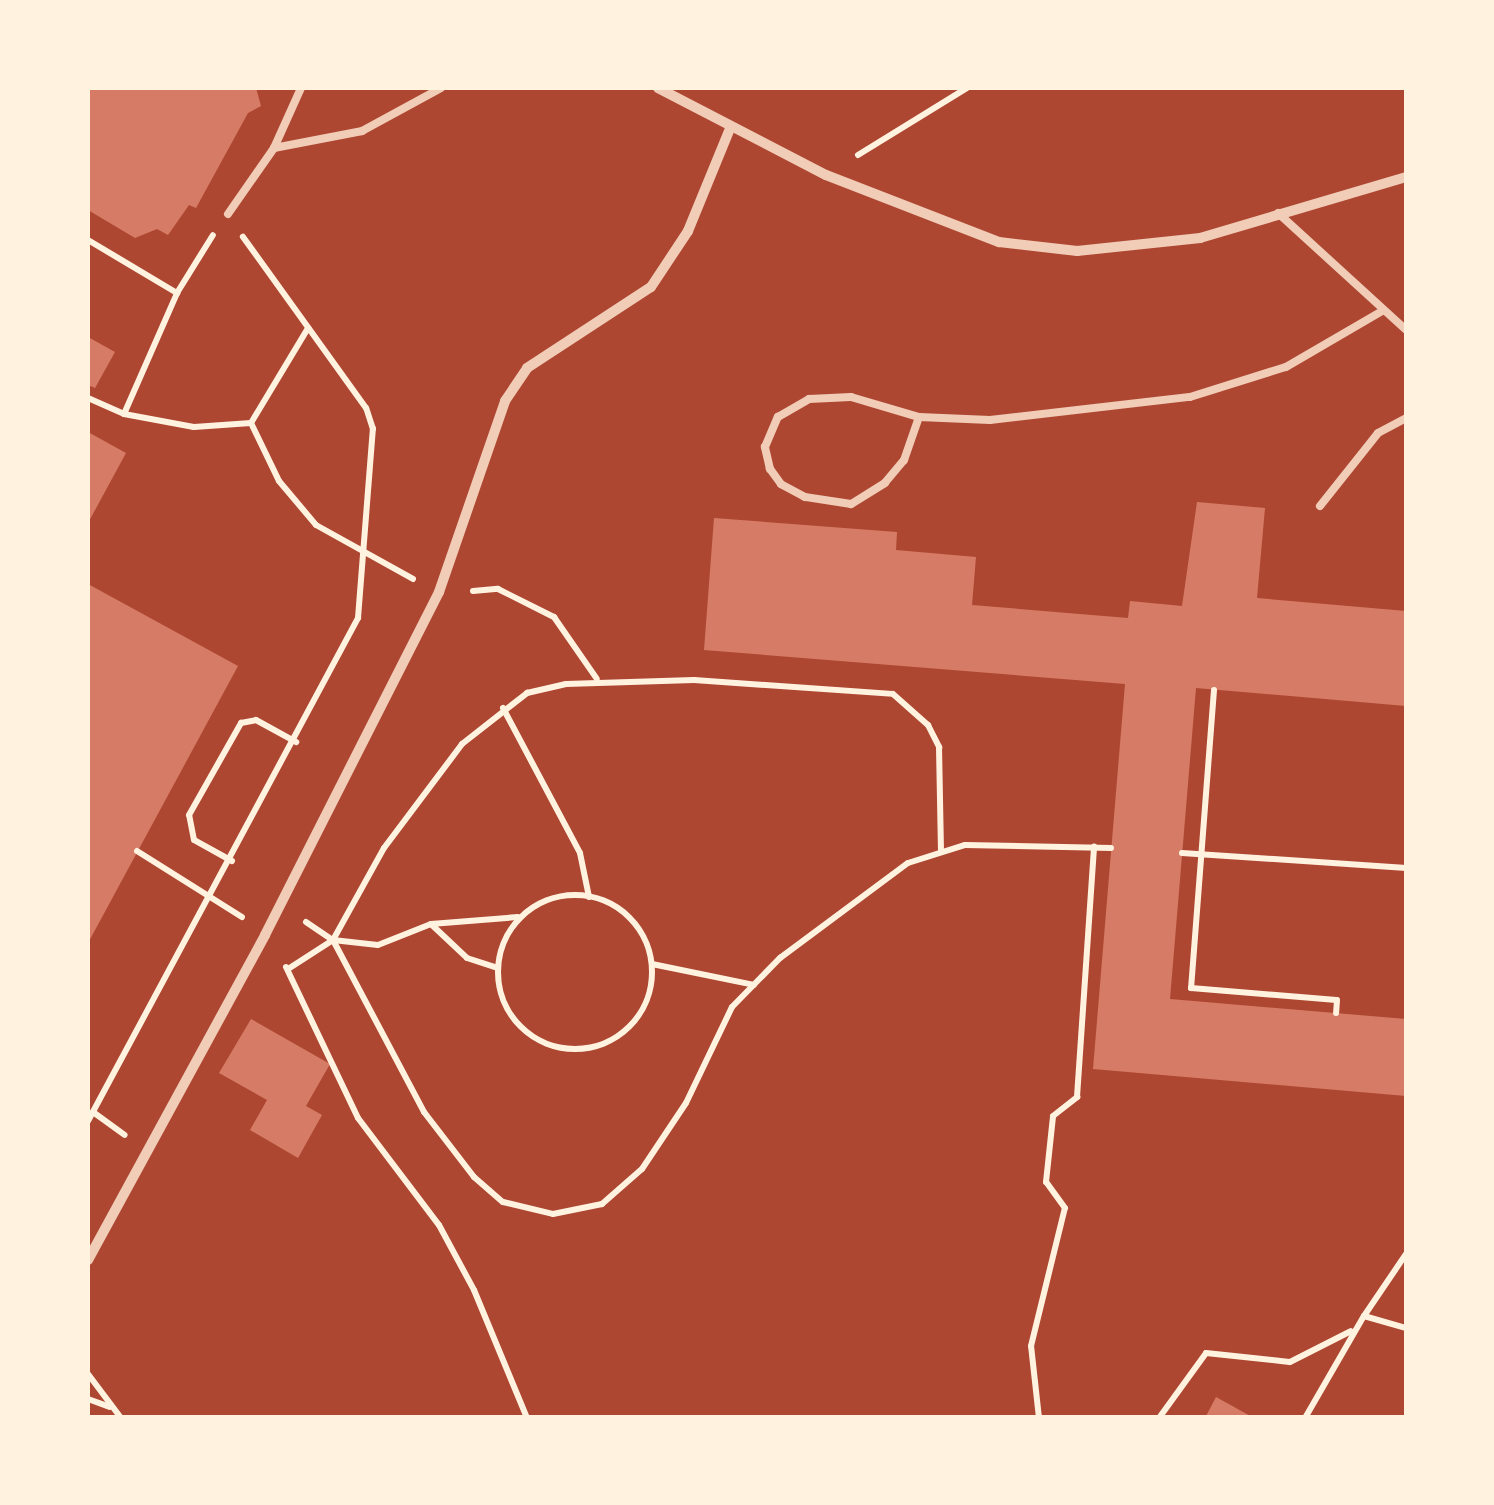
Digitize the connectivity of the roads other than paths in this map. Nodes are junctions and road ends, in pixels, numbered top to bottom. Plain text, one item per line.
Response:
1 (301, 88) edge
2 (440, 88) edge
3 (658, 88) edge
4 (731, 126) junction
5 (274, 148) junction
6 (1406, 177) edge
7 (1278, 213) junction
8 (228, 214) road end
9 (1384, 310) junction
10 (1406, 330) edge
11 (919, 417) junction
12 (1406, 418) edge
13 (1320, 506) dead end
14 (88, 1260) edge

1 - 5 lane
2 - 5 lane
3 - 4 street
4 - 7 street
4 - 14 street
5 - 8 lane
6 - 7 street
7 - 9 lane
9 - 10 lane
9 - 11 lane
11 - 11 lane
12 - 13 lane

